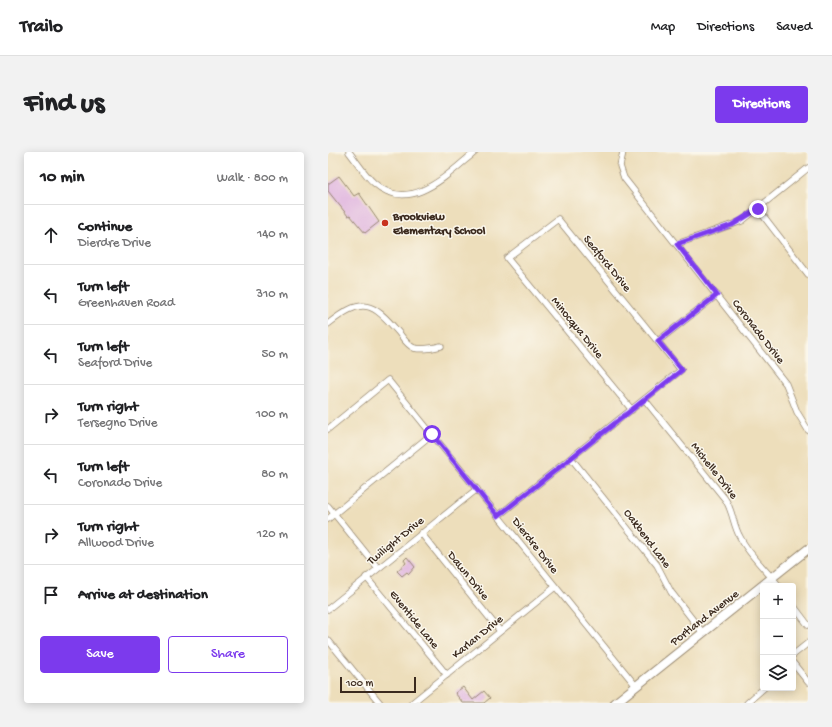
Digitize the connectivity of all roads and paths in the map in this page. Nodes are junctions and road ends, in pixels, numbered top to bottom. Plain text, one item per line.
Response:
1 (349, 152) edge
2 (475, 152) edge
3 (623, 152) edge
4 (808, 168) edge
5 (758, 209) junction
6 (677, 244) junction
7 (507, 258) joint
8 (808, 274) edge
9 (717, 295) junction
10 (328, 324) edge
11 (658, 341) junction
12 (441, 346) dead end
13 (645, 400) junction
14 (632, 410) junction
15 (328, 429) edge
16 (808, 430) edge
17 (432, 434) junction
18 (571, 458) junction
19 (477, 489) junction
20 (328, 506) edge
21 (334, 514) junction
22 (498, 516) junction
23 (328, 519) edge
24 (421, 533) junction
25 (808, 549) edge
26 (378, 568) junction
27 (366, 577) junction
28 (772, 578) junction
29 (776, 583) edge
30 (555, 587) junction
31 (328, 609) edge
32 (796, 609) edge
33 (808, 625) edge
34 (500, 631) junction
35 (703, 633) junction
36 (328, 640) edge
37 (808, 643) edge
38 (796, 653) edge
39 (796, 668) edge
40 (447, 675) junction
41 (808, 682) edge
42 (636, 686) junction
43 (761, 691) edge
44 (380, 703) edge
45 (412, 703) edge
46 (615, 703) edge
47 (747, 703) edge

1 - 2 street
3 - 6 street, Coronado Drive
4 - 5 street
5 - 6 street
5 - 8 street
6 - 9 street, Coronado Drive
7 - 11 street, Seaford Drive
7 - 14 street, Minocqua Drive
9 - 11 street
9 - 16 street, Coronado Drive
10 - 12 street
11 - 13 street, Seaford Drive
13 - 14 street
13 - 28 street, Michelle Drive
14 - 18 street
15 - 17 street, Dierdre Drive
17 - 19 street, Dierdre Drive
17 - 21 street
18 - 22 street
18 - 35 street, Oakbend Lane
19 - 22 street, Dierdre Drive
19 - 24 street, Twilight Drive
20 - 21 street
21 - 23 street
21 - 26 street
22 - 30 street, Dierdre Drive
24 - 26 street, Twilight Drive
24 - 34 street, Dawn Drive
25 - 28 main road, Portland Avenue
26 - 27 street, Twilight Drive
27 - 31 street, Twilight Drive
27 - 40 street, Eventide Lane
28 - 29 street, Michelle Drive
28 - 35 main road, Portland Avenue
30 - 34 street, Karlan Drive
30 - 42 street, Dierdre Drive
32 - 33 street
34 - 40 street, Karlan Drive
35 - 42 main road, Portland Avenue
36 - 44 street
37 - 38 street
39 - 41 street
40 - 45 street, Karlan Drive
42 - 46 main road, Portland Avenue
43 - 47 street

